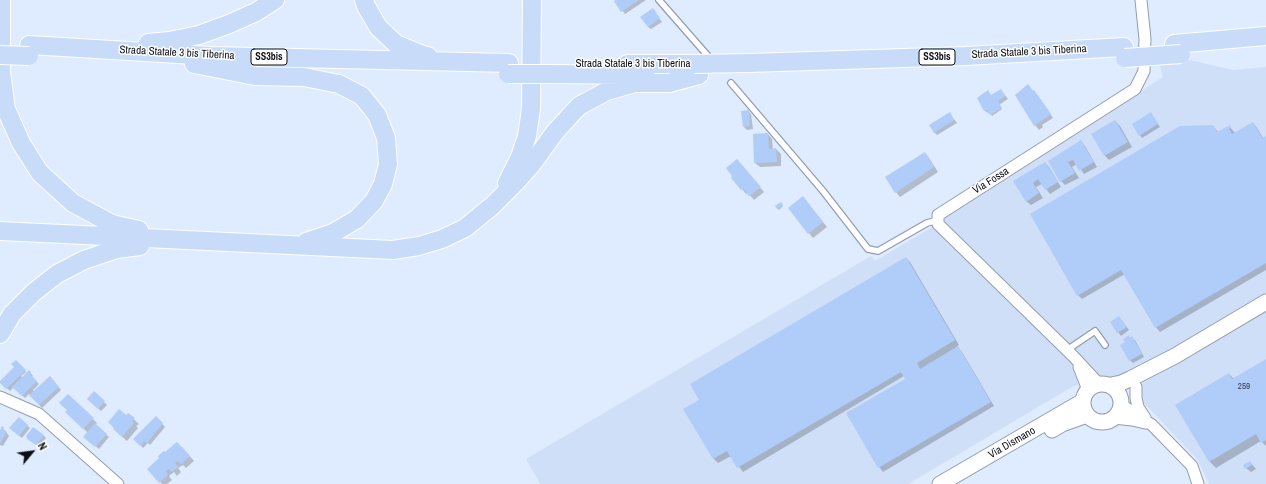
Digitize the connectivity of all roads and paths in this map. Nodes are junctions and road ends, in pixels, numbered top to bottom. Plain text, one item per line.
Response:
1 (1, 0) edge
2 (275, 0) edge
3 (364, 0) edge
4 (532, 0) edge
5 (659, 0) edge
6 (1141, 0) edge
7 (1266, 36) edge
8 (0, 43) edge
9 (1266, 47) edge
10 (1178, 49) junction
11 (29, 51) junction
12 (0, 54) edge
13 (187, 62) junction
14 (700, 65) junction
15 (508, 68) junction
16 (731, 83) dead end
17 (492, 206) junction
18 (938, 220) junction
19 (0, 231) edge
20 (186, 241) junction
21 (291, 246) junction
22 (1266, 302) edge
23 (0, 334) edge
24 (1105, 345) dead end
25 (1070, 353) junction
26 (1175, 356) junction
27 (1136, 387) junction
28 (1094, 395) junction
29 (0, 397) edge
30 (1119, 407) junction
31 (1149, 423) junction
32 (118, 484) edge
33 (940, 484) edge
34 (961, 484) edge
35 (1198, 484) edge

1 - 20 highway
2 - 11 highway
3 - 15 highway
4 - 17 highway
5 - 14 lane
6 - 18 street, Via Fossa
7 - 10 highway, Strada Statale 3 bis Tiberina / SS3bis
8 - 11 highway, Strada Statale 3 bis Tiberina / SS3bis
9 - 10 highway, Strada Statale 3 bis Tiberina / SS3bis
10 - 14 highway, Strada Statale 3 bis Tiberina / SS3bis, bridge
11 - 12 highway, Strada Statale 3 bis Tiberina / SS3bis, bridge
11 - 13 highway, Strada Statale 3 bis Tiberina / SS3bis
11 - 15 highway, Strada Statale 3 bis Tiberina / SS3bis
13 - 15 highway, Strada Statale 3 bis Tiberina / SS3bis
13 - 21 highway
14 - 15 highway, Strada Statale 3 bis Tiberina / SS3bis, bridge
14 - 17 highway
16 - 18 lane
17 - 21 highway
18 - 25 street
19 - 20 highway
20 - 21 highway
20 - 23 highway
22 - 26 main road, Via Dismano
24 - 25 lane
25 - 28 street
26 - 27 main road, Via Dismano
26 - 28 main road, Via Dismano
27 - 30 main road, Via Dismano
27 - 31 street
28 - 30 main road
28 - 30 main road
28 - 33 main road, Via Dismano
28 - 34 main road, Via Dismano
29 - 32 street
30 - 31 street
31 - 35 street

